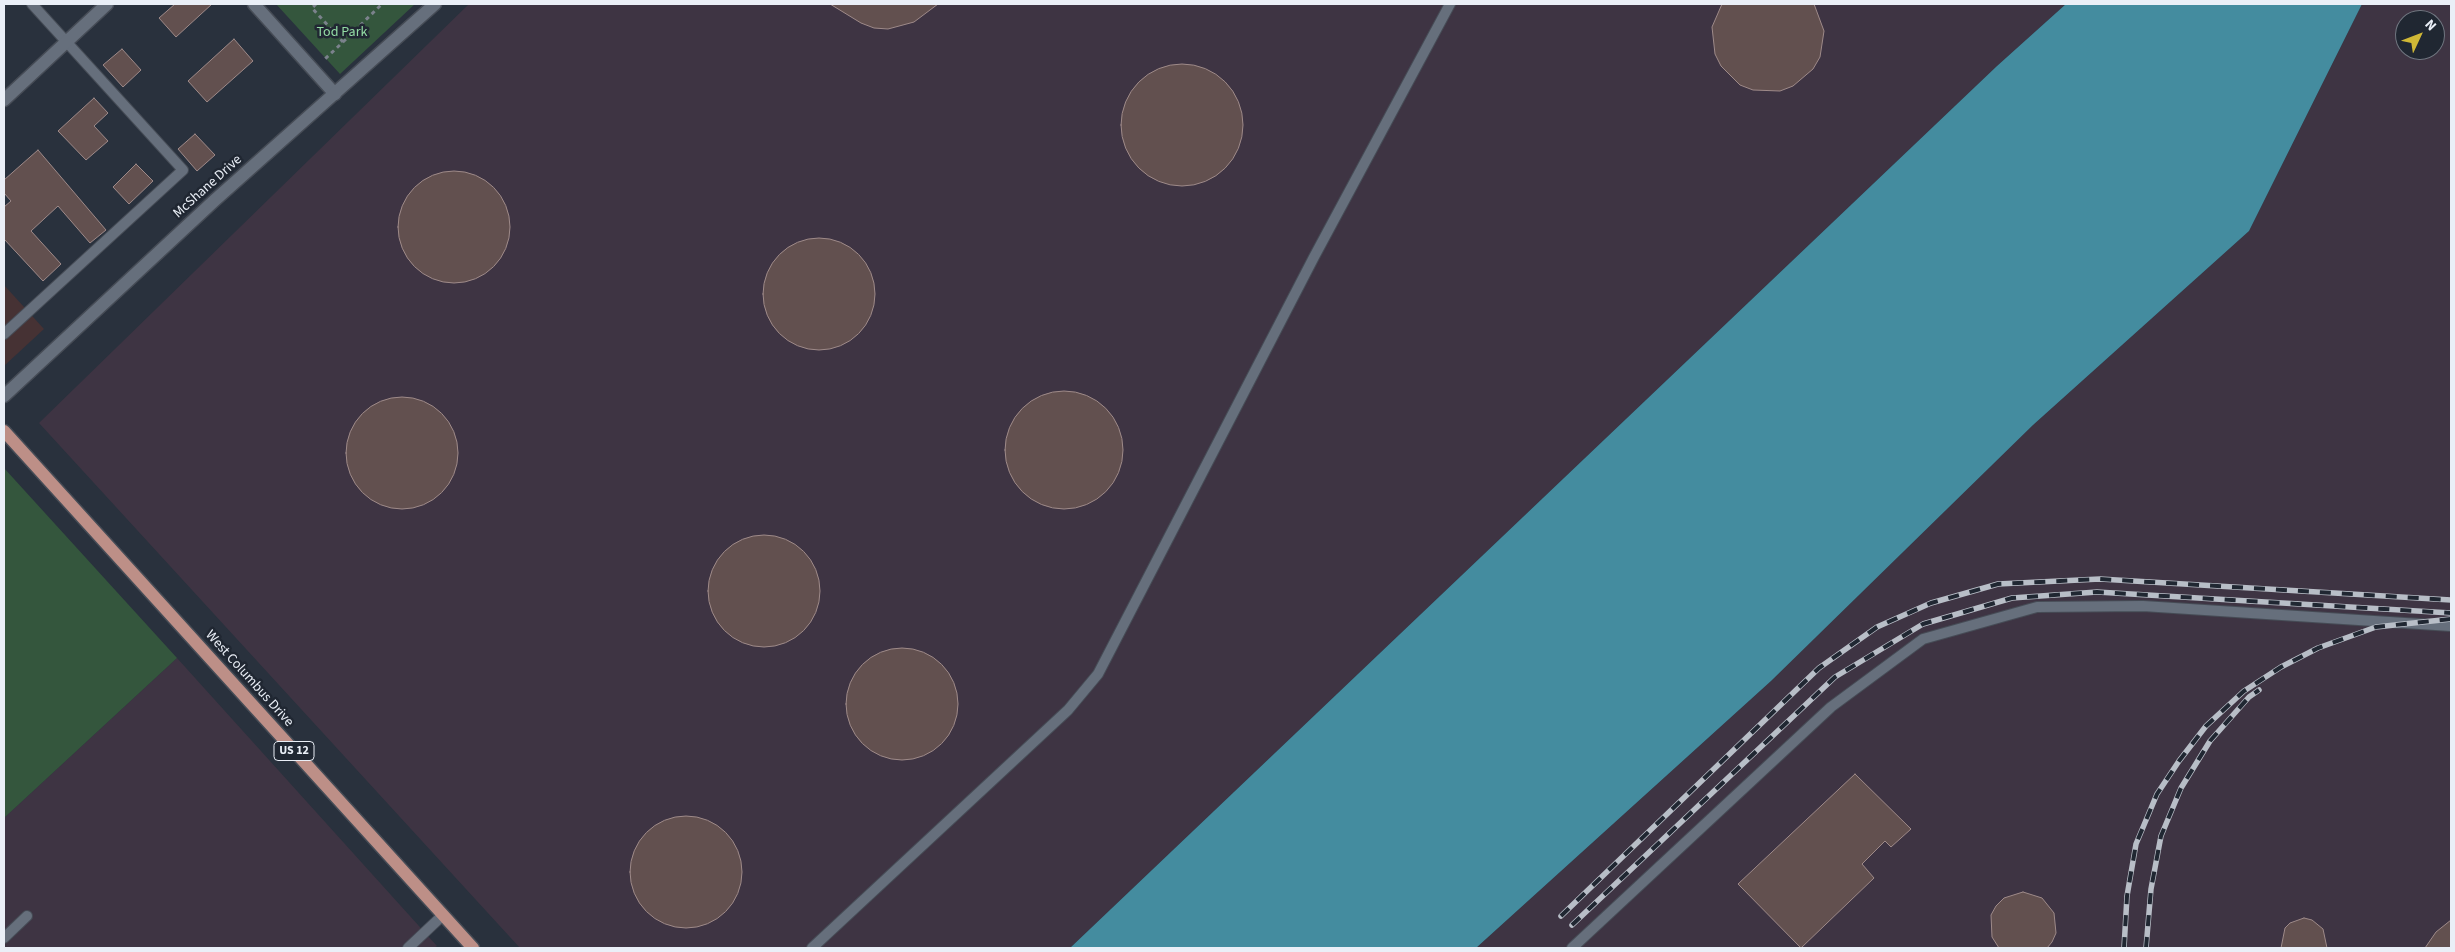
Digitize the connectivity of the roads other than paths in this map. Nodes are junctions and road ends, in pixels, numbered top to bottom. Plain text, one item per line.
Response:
1 (32, 4) edge
2 (107, 4) edge
3 (254, 4) edge
4 (435, 4) edge
5 (1450, 4) edge
6 (67, 41) junction
7 (335, 94) junction
8 (4, 100) edge
9 (4, 334) edge
10 (4, 396) edge
11 (4, 431) edge
12 (2451, 626) edge
13 (443, 915) junction
14 (26, 916) dead end
15 (4, 938) edge
16 (408, 948) edge
17 (473, 948) edge
18 (812, 948) edge
19 (1572, 948) edge

1 - 6 lane
2 - 6 street
3 - 7 street
4 - 7 street, McShane Drive
5 - 18 lane
6 - 8 street
6 - 9 lane
7 - 10 street, McShane Drive
11 - 13 main road, West Columbus Drive / US 12
12 - 19 lane
13 - 16 lane
13 - 17 main road, West Columbus Drive / US 12
14 - 15 lane

